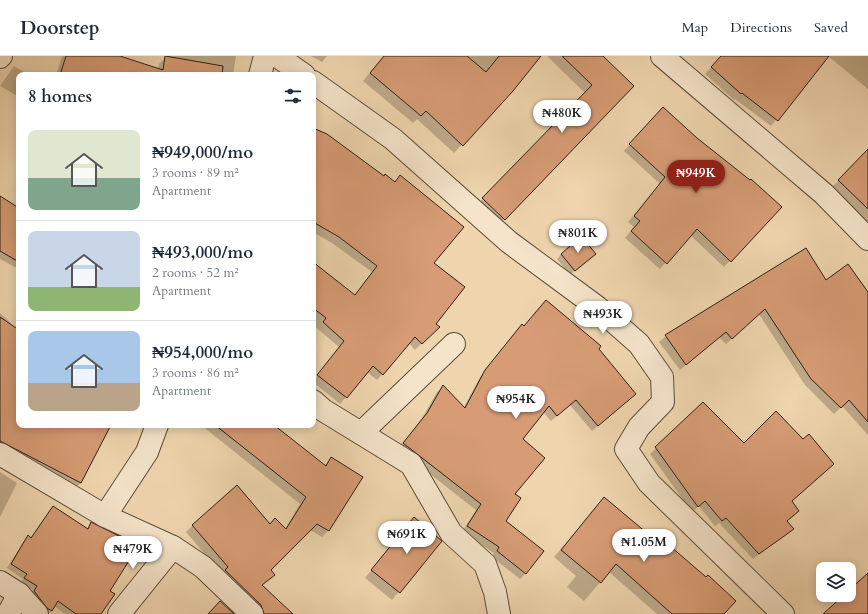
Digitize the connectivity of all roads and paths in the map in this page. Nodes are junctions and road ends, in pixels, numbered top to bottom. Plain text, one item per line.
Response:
1 (265, 56) edge
2 (277, 56) edge
3 (662, 56) edge
4 (261, 72) edge
5 (300, 72) edge
6 (316, 84) edge
7 (868, 239) edge
8 (454, 344) dead end
9 (316, 404) edge
10 (156, 428) edge
11 (361, 433) junction
12 (0, 454) edge
13 (105, 516) junction
14 (173, 548) junction
15 (0, 582) edge
16 (19, 594) junction
17 (8, 614) edge
18 (36, 614) edge
19 (119, 614) edge
20 (252, 614) edge
21 (499, 614) edge
22 (783, 614) edge

1 - 4 street
2 - 5 street
3 - 7 street
6 - 22 street
8 - 11 street
9 - 11 street
10 - 13 street
11 - 21 street
12 - 13 street
13 - 14 street
14 - 19 street
14 - 20 street
15 - 16 street
16 - 17 street
16 - 18 street

